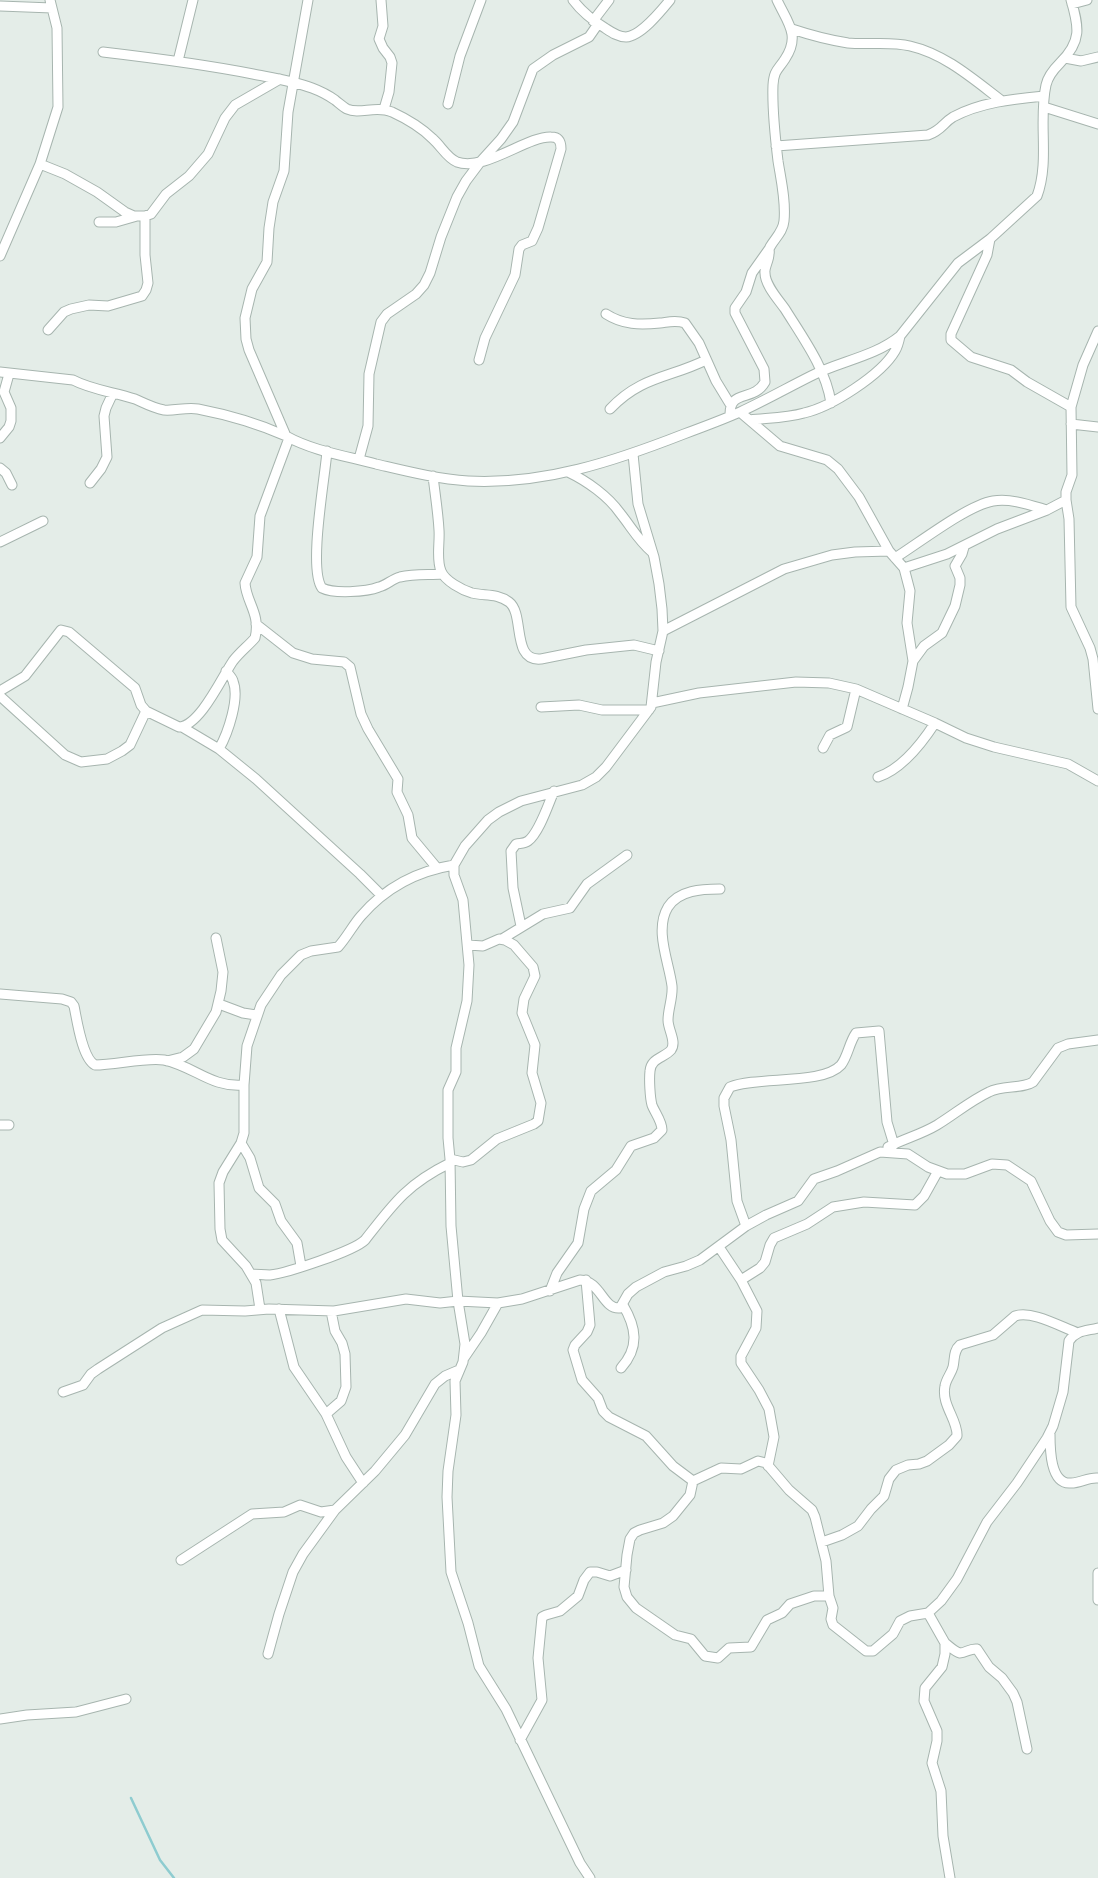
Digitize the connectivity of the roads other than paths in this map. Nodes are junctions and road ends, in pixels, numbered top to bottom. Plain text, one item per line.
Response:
1 (193, 0) edge
2 (308, 0) edge
3 (381, 0) edge
4 (481, 0) edge
5 (573, 0) edge
6 (609, 0) edge
7 (670, 0) edge
8 (777, 0) edge
9 (1087, 0) edge
10 (1071, 2) edge
11 (51, 4) edge
12 (0, 6) edge
13 (595, 22) junction
14 (792, 29) junction
15 (104, 52) dead end
16 (1098, 57) edge
17 (1065, 58) junction
18 (178, 61) junction
19 (280, 79) junction
20 (292, 82) junction
21 (1044, 96) junction
22 (1002, 101) junction
23 (448, 104) dead end
24 (1044, 107) junction
25 (384, 109) junction
26 (1098, 124) edge
27 (776, 146) junction
28 (481, 161) junction
29 (40, 164) junction
30 (141, 216) junction
31 (99, 222) dead end
32 (990, 239) junction
33 (769, 249) junction
34 (1, 251) edge
35 (606, 314) dead end
36 (48, 330) dead end
37 (1098, 331) edge
38 (900, 336) junction
39 (479, 360) dead end
40 (706, 360) junction
41 (820, 371) junction
42 (4, 372) edge
43 (113, 393) junction
44 (831, 403) junction
45 (730, 404) junction
46 (1072, 407) junction
47 (610, 409) dead end
48 (740, 412) junction
49 (730, 416) junction
50 (750, 420) junction
51 (1070, 424) junction
52 (1098, 427) edge
53 (287, 437) junction
54 (0, 438) edge
55 (327, 451) junction
56 (633, 454) junction
57 (358, 459) junction
58 (0, 468) edge
59 (568, 472) junction
60 (433, 476) junction
61 (90, 483) dead end
62 (12, 485) dead end
63 (1066, 500) junction
64 (1047, 510) junction
65 (43, 522) dead end
66 (0, 542) edge
67 (964, 547) junction
68 (653, 552) junction
69 (892, 554) junction
70 (904, 568) junction
71 (442, 574) junction
72 (256, 624) junction
73 (663, 631) junction
74 (659, 651) junction
75 (913, 662) junction
76 (226, 671) junction
77 (856, 689) junction
78 (0, 691) edge
79 (0, 696) edge
80 (541, 707) dead end
81 (650, 707) junction
82 (902, 709) junction
83 (1098, 709) edge
84 (146, 711) junction
85 (935, 722) junction
86 (182, 727) junction
87 (823, 748) dead end
88 (219, 749) junction
89 (878, 777) dead end
90 (1098, 780) edge
91 (554, 792) junction
92 (627, 855) dead end
93 (454, 865) junction
94 (437, 868) junction
95 (720, 889) dead end
96 (381, 895) junction
97 (521, 926) junction
98 (216, 938) dead end
99 (502, 939) junction
100 (468, 945) junction
101 (0, 994) edge
102 (219, 1004) junction
103 (256, 1015) junction
104 (1098, 1040) edge
105 (166, 1061) junction
106 (244, 1085) junction
107 (242, 1143) junction
108 (894, 1145) junction
109 (880, 1152) junction
110 (450, 1161) junction
111 (938, 1171) junction
112 (746, 1226) junction
113 (1098, 1234) edge
114 (718, 1247) junction
115 (301, 1266) junction
116 (251, 1274) junction
117 (586, 1280) junction
118 (741, 1280) junction
119 (550, 1290) junction
120 (458, 1301) junction
121 (498, 1302) junction
122 (623, 1305) junction
123 (260, 1309) junction
124 (279, 1309) junction
125 (331, 1311) junction
126 (1098, 1328) edge
127 (1078, 1333) junction
128 (464, 1358) junction
129 (621, 1368) dead end
130 (459, 1370) junction
131 (63, 1392) dead end
132 (326, 1414) junction
133 (1050, 1431) junction
134 (768, 1466) junction
135 (1098, 1478) edge
136 (693, 1481) junction
137 (363, 1483) junction
138 (335, 1510) junction
139 (822, 1542) junction
140 (181, 1560) dead end
141 (626, 1570) junction
142 (1098, 1573) edge
143 (829, 1596) junction
144 (1098, 1600) edge
145 (928, 1613) junction
146 (945, 1643) junction
147 (268, 1654) dead end
148 (126, 1698) dead end
149 (0, 1719) edge
150 (520, 1740) junction
151 (1027, 1749) dead end
152 (590, 1878) edge
153 (950, 1878) edge

1 - 18 street
2 - 20 street
3 - 25 street
4 - 23 street
5 - 13 street
6 - 13 street
7 - 13 street
8 - 14 street
9 - 10 street
10 - 17 street
11 - 12 street
11 - 29 street
13 - 28 street
14 - 22 street
14 - 27 street
15 - 18 street
16 - 17 street
17 - 21 street
18 - 19 street
19 - 20 street
19 - 30 street
20 - 25 street
20 - 53 street
21 - 22 street
21 - 24 street
22 - 27 street
24 - 26 street
24 - 32 street
25 - 28 street
27 - 33 street
28 - 39 street
28 - 57 street
29 - 30 street
29 - 34 street
30 - 31 street
30 - 36 street
32 - 38 street
32 - 46 street
33 - 41 street
33 - 45 street
35 - 40 street
37 - 46 street
38 - 41 street
38 - 44 street
40 - 45 street
40 - 47 street
41 - 44 street
41 - 48 street
42 - 43 street
42 - 54 street
43 - 53 street
43 - 61 street
44 - 50 street
45 - 49 street
46 - 51 street
48 - 49 street
48 - 50 street
49 - 56 street
50 - 69 street
51 - 52 street
51 - 63 street
53 - 55 street
53 - 72 street
55 - 57 street
55 - 71 street
56 - 59 street
56 - 68 street
57 - 60 street
58 - 62 street
59 - 60 street
59 - 68 street
60 - 71 street
63 - 64 street
63 - 83 street
64 - 67 street
64 - 69 street
65 - 66 street
67 - 70 street
67 - 75 street
68 - 73 street
69 - 70 street
69 - 73 street
70 - 75 street
71 - 74 street
72 - 76 street
72 - 94 street
73 - 74 street
74 - 81 street
75 - 82 street
76 - 86 street
76 - 88 street
77 - 81 street
77 - 82 street
77 - 87 street
78 - 84 street
79 - 84 street
80 - 81 street
81 - 91 street
82 - 85 street
84 - 86 street
85 - 89 street
85 - 90 street
86 - 88 street
88 - 96 street
91 - 93 street
91 - 97 street
92 - 97 street
93 - 94 street
93 - 100 street
94 - 96 street
95 - 119 street
96 - 103 street
97 - 99 street
98 - 102 street
99 - 100 street
99 - 110 street
100 - 110 street
101 - 105 street
102 - 103 street
102 - 105 street
103 - 106 street
104 - 108 street
105 - 106 street
106 - 107 street
107 - 115 street
107 - 116 street
108 - 109 street
108 - 112 street
109 - 111 street
109 - 112 street
110 - 115 street
110 - 120 street
111 - 113 street
111 - 118 street
112 - 114 street
114 - 118 street
114 - 122 street
115 - 116 street
116 - 123 street
117 - 119 street
117 - 122 street
117 - 136 street
118 - 134 street
119 - 121 street
120 - 121 street
120 - 125 street
120 - 128 street
121 - 128 street
122 - 129 street
123 - 124 street
123 - 131 street
124 - 125 street
124 - 132 street
125 - 132 street
126 - 127 street
127 - 133 street
127 - 139 street
128 - 130 street
130 - 137 street
130 - 150 street
132 - 137 street
133 - 135 street
133 - 145 street
134 - 136 street
134 - 139 street
136 - 141 street
137 - 138 street
138 - 140 street
138 - 147 street
139 - 143 street
141 - 143 street
141 - 150 street
142 - 144 street
143 - 145 street
145 - 146 street
146 - 151 street
146 - 153 street
148 - 149 street
150 - 152 street

